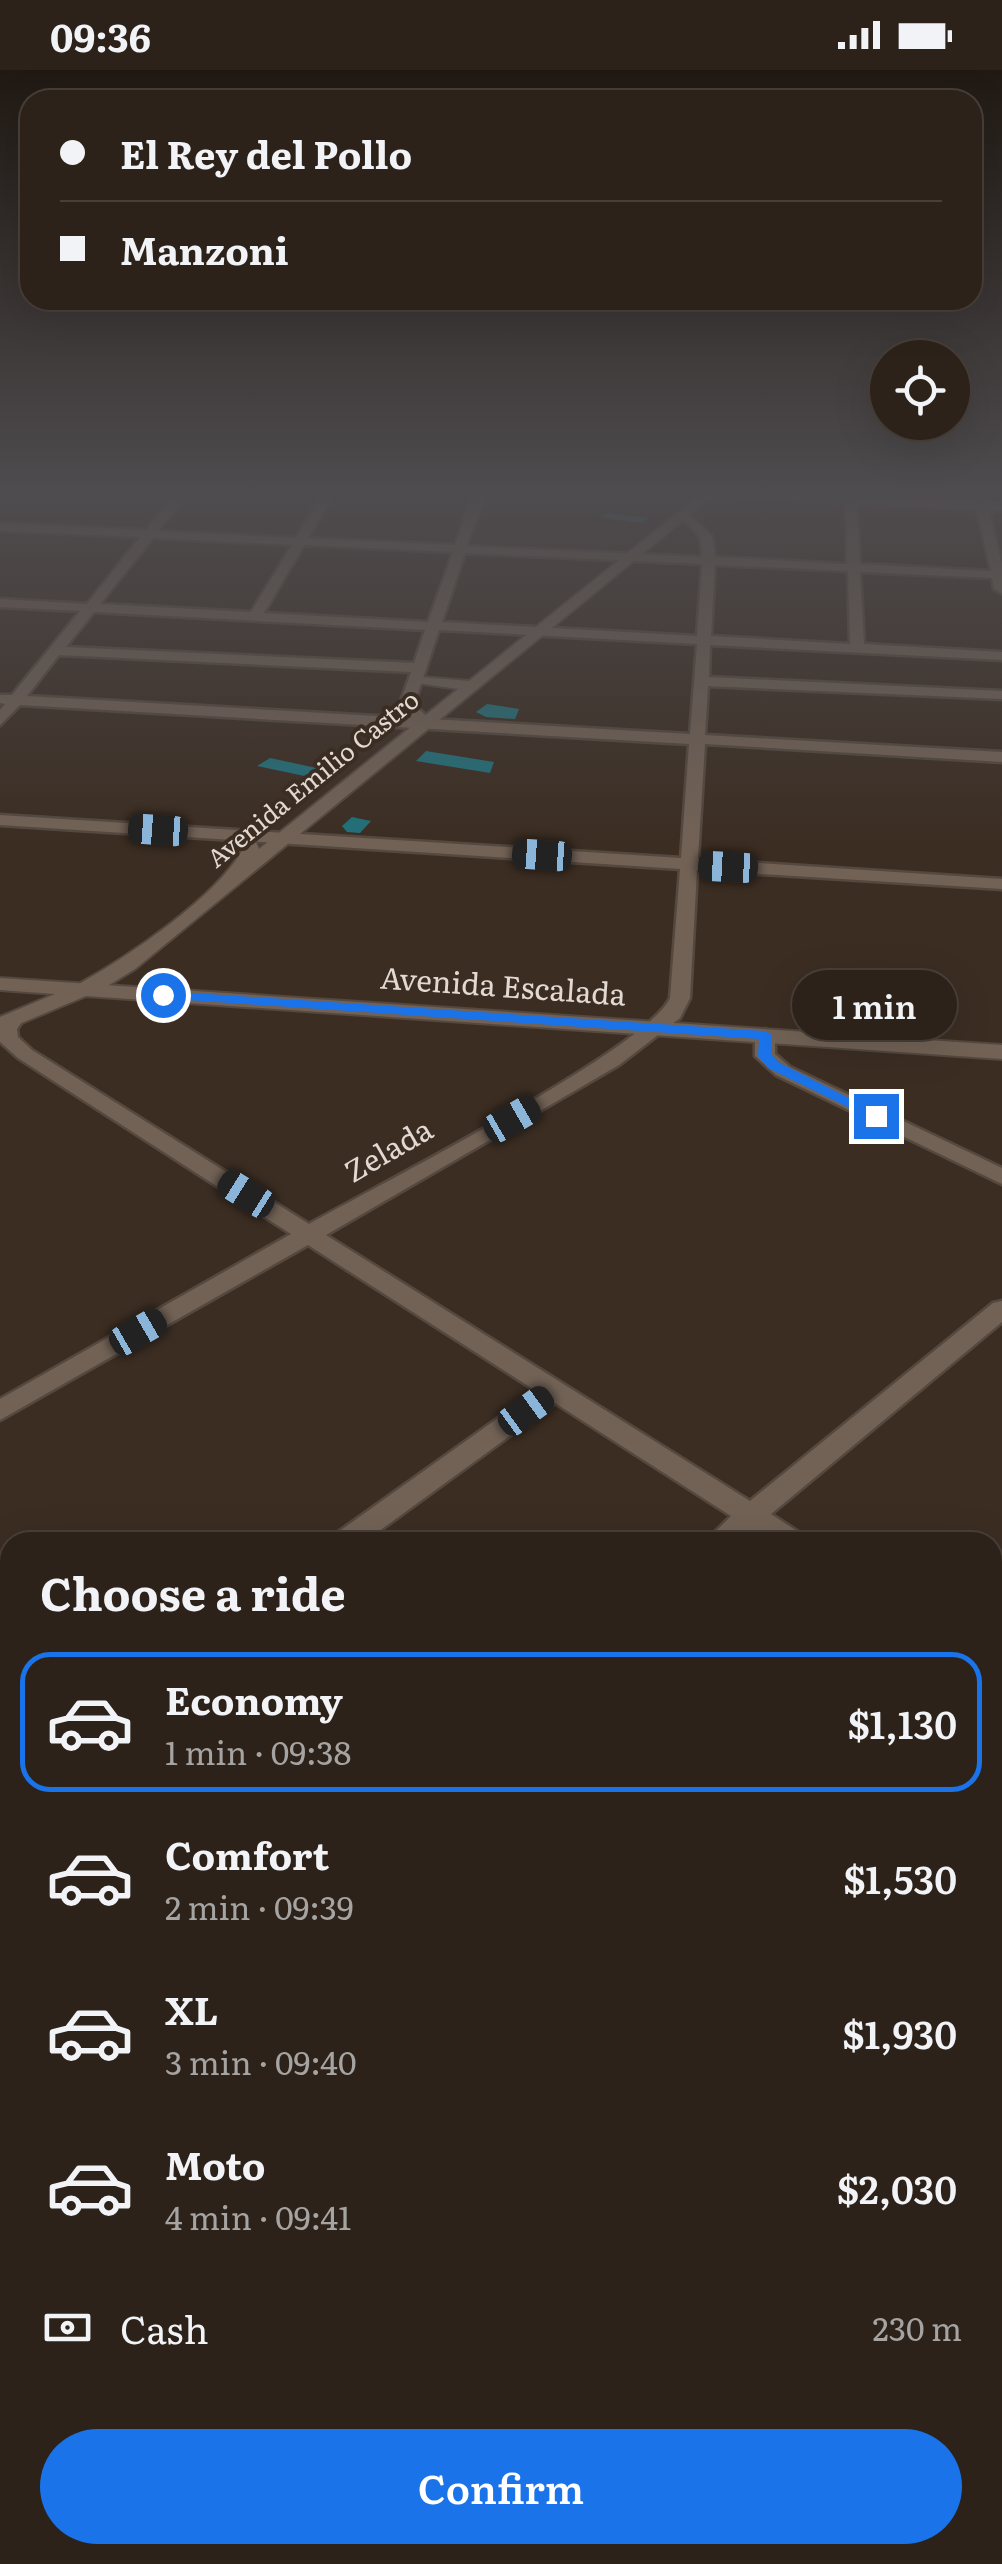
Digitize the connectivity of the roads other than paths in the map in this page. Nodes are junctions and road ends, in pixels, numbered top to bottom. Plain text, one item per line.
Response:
1 (91, 607) edge
2 (98, 607) edge
3 (260, 607) edge
4 (440, 607) edge
5 (569, 607) edge
6 (707, 607) edge
7 (856, 607) edge
8 (255, 616) junction
9 (435, 624) junction
10 (538, 632) junction
11 (705, 641) junction
12 (857, 648) junction
13 (57, 651) junction
14 (1002, 656) edge
15 (418, 673) junction
16 (701, 682) junction
17 (470, 686) junction
18 (1002, 695) edge
19 (8, 699) edge
20 (0, 720) edge
21 (425, 722) junction
22 (697, 739) junction
23 (1002, 757) edge
24 (0, 820) edge
25 (236, 836) junction
26 (286, 839) junction
27 (688, 865) junction
28 (236, 878) junction
29 (1002, 884) edge
30 (0, 984) edge
31 (84, 990) junction
32 (7, 1022) edge
33 (659, 1027) junction
34 (765, 1035) junction
35 (1002, 1052) edge
36 (1002, 1177) edge
37 (310, 1234) junction
38 (1002, 1309) edge
39 (556, 1390) junction
40 (0, 1412) edge
41 (751, 1516) junction
42 (358, 1532) edge
43 (731, 1532) edge
44 (777, 1532) edge

1 - 13 street
2 - 8 street
3 - 8 street
4 - 9 street
5 - 10 main road, Avenida Emilio Castro
6 - 11 street, Zelada
7 - 12 street
8 - 9 street
9 - 10 street
9 - 15 street
10 - 11 street
10 - 17 main road, Avenida Emilio Castro
11 - 12 street
11 - 16 street, Zelada
12 - 14 street
13 - 15 street
13 - 19 street
15 - 17 main road
15 - 21 street
16 - 18 street
16 - 22 street, Zelada
17 - 21 main road, Avenida Emilio Castro
19 - 20 street
19 - 21 street
21 - 22 street
21 - 26 main road, Avenida Emilio Castro
22 - 23 street
22 - 27 street, Zelada
24 - 25 street
25 - 26 street
25 - 28 main road
26 - 27 street
26 - 28 main road, Avenida Emilio Castro
27 - 29 street
27 - 33 street, Zelada
28 - 31 main road, Avenida Emilio Castro
30 - 31 main road, Avenida Escalada
31 - 32 main road, Avenida Emilio Castro
31 - 33 main road, Avenida Escalada
32 - 37 street
33 - 34 main road, Avenida Escalada
33 - 37 street, Zelada
34 - 35 main road, Avenida Escalada
34 - 36 street
37 - 39 street
37 - 40 street, Zelada
38 - 41 street
39 - 41 street
39 - 42 street
41 - 43 street
41 - 44 street

